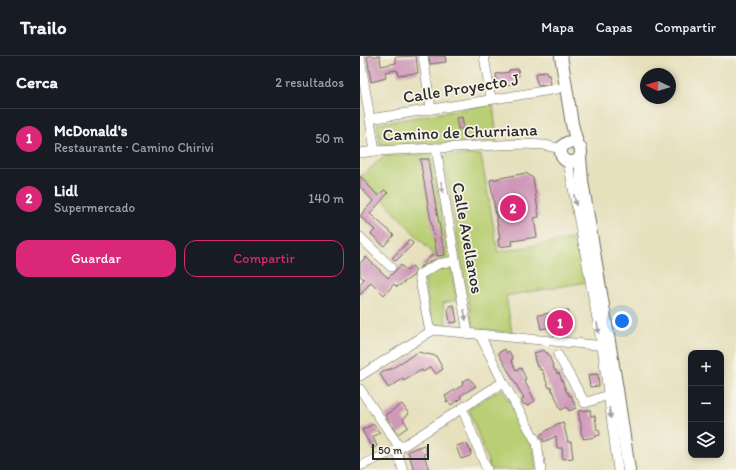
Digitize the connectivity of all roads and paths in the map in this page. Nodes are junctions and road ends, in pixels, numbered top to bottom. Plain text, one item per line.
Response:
1 (423, 56) edge
2 (484, 56) edge
3 (562, 56) edge
4 (360, 57) edge
5 (557, 89) dead end
6 (491, 100) junction
7 (431, 109) junction
8 (370, 119) junction
9 (569, 145) junction
10 (436, 148) junction
11 (375, 151) junction
12 (360, 153) edge
13 (573, 160) junction
14 (360, 237) edge
15 (455, 261) junction
16 (391, 267) dead end
17 (430, 332) junction
18 (468, 334) junction
19 (480, 335) junction
20 (606, 346) junction
21 (558, 355) dead end
22 (360, 376) edge
23 (503, 382) junction
24 (360, 389) edge
25 (608, 394) junction
26 (462, 408) junction
27 (398, 448) junction
28 (360, 466) edge
29 (403, 470) edge
30 (487, 470) edge
31 (541, 470) edge
32 (618, 470) edge
33 (629, 470) edge

1 - 7 street
2 - 6 street
3 - 9 main road
4 - 8 street
5 - 6 street, Calle Proyecto J
6 - 7 street, Calle Proyecto J
7 - 8 street, Calle Proyecto J
8 - 11 street
9 - 10 street, Camino de Churriana
9 - 13 main road
9 - 13 main road
10 - 11 street, Camino de Churriana
10 -> 15 street, Calle Avellanos
11 - 12 street, Camino de Churriana
13 -> 20 street
13 - 20 main road
14 - 16 street
15 - 17 street
15 -> 18 street, Calle Avellanos
17 - 18 street
17 - 22 street
18 - 19 street
19 - 20 street
19 - 23 street
20 - 25 street
20 - 33 main road
21 - 25 street
23 - 26 street
23 - 31 street
24 - 27 street
25 -> 32 street
26 - 27 street
26 - 30 street
27 - 28 street
27 - 29 street

